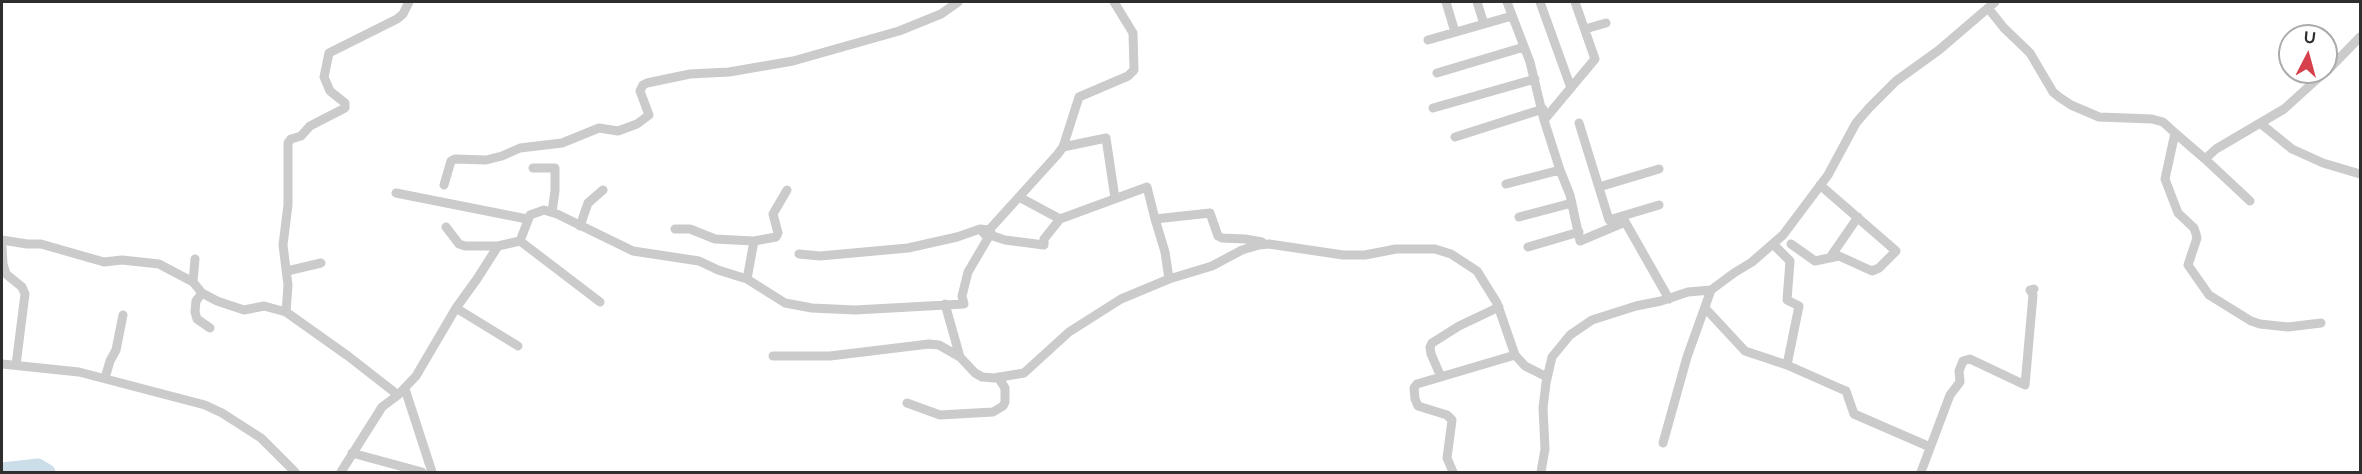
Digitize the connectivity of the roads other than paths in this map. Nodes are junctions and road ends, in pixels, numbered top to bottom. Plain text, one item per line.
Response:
1 (409, 2) edge
2 (958, 2) edge
3 (1114, 2) edge
4 (1446, 2) edge
5 (1477, 2) edge
6 (1507, 2) edge
7 (1540, 2) edge
8 (1575, 2) edge
9 (1992, 5) edge
10 (1512, 16) junction
11 (1606, 23) dead end
12 (1484, 24) junction
13 (1585, 29) junction
14 (1455, 32) junction
15 (2361, 37) edge
16 (1428, 40) dead end
17 (1524, 47) junction
18 (2338, 60) edge
19 (1437, 73) dead end
20 (1535, 79) junction
21 (2313, 84) edge
22 (1571, 88) junction
23 (1433, 108) dead end
24 (1543, 109) junction
25 (1544, 120) junction
26 (1580, 123) dead end
27 (2260, 123) junction
28 (2175, 133) junction
29 (1455, 137) dead end
30 (1063, 147) junction
31 (2205, 159) junction
32 (533, 168) dead end
33 (1659, 169) dead end
34 (1560, 170) junction
35 (2361, 174) edge
36 (1506, 184) dead end
37 (444, 185) dead end
38 (1820, 185) junction
39 (1599, 187) junction
40 (603, 190) dead end
41 (787, 190) dead end
42 (396, 193) dead end
43 (1019, 196) junction
44 (1115, 198) junction
45 (2250, 201) dead end
46 (1572, 203) junction
47 (1659, 205) dead end
48 (552, 212) junction
49 (1519, 217) dead end
50 (1858, 217) junction
51 (527, 219) junction
52 (1060, 219) junction
53 (1155, 219) junction
54 (1624, 219) junction
55 (446, 226) dead end
56 (580, 226) junction
57 (675, 229) dead end
58 (984, 230) junction
59 (1579, 232) junction
60 (2, 240) edge
61 (520, 241) junction
62 (754, 241) junction
63 (1269, 244) junction
64 (1791, 244) dead end
65 (1774, 245) junction
66 (498, 246) junction
67 (2, 247) edge
68 (1528, 247) dead end
69 (799, 254) dead end
70 (1831, 256) junction
71 (195, 259) dead end
72 (321, 263) dead end
73 (287, 271) junction
74 (747, 279) junction
75 (1169, 279) junction
76 (193, 282) junction
77 (2034, 289) dead end
78 (1712, 290) junction
79 (201, 295) junction
80 (1670, 299) junction
81 (600, 303) dead end
82 (945, 304) junction
83 (1499, 307) junction
84 (456, 308) junction
85 (1705, 308) junction
86 (286, 312) junction
87 (123, 315) dead end
88 (2322, 323) dead end
89 (210, 328) dead end
90 (518, 346) dead end
91 (1515, 355) junction
92 (773, 356) dead end
93 (960, 357) junction
94 (2, 364) edge
95 (16, 365) junction
96 (1787, 365) junction
97 (998, 377) junction
98 (1441, 377) junction
99 (1547, 377) junction
100 (105, 378) junction
101 (401, 392) junction
102 (907, 403) dead end
103 (1662, 443) dead end
104 (1930, 447) junction
105 (352, 453) junction
106 (295, 472) edge
107 (341, 472) edge
108 (421, 472) edge
109 (432, 472) edge
110 (1453, 472) edge
111 (1541, 472) edge
112 (1921, 472) edge

1 - 73 street
2 - 37 street
3 - 30 street
4 - 14 street
5 - 12 street
6 - 10 street
7 - 22 street
8 - 13 street
9 - 28 street
9 - 38 street
10 - 12 street
10 - 17 street
11 - 13 street
12 - 14 street
13 - 22 street
14 - 16 street
15 - 18 street
17 - 19 street
17 - 20 street
20 - 23 street
20 - 24 street
21 - 27 street
22 - 25 street
24 - 25 street
24 - 29 street
25 - 34 street
26 - 39 street
27 - 31 street
27 - 35 street
28 - 31 street
28 - 88 street
30 - 43 street
30 - 44 street
31 - 45 street
32 - 48 street
33 - 39 street
34 - 36 street
34 - 46 street
38 - 50 street
38 - 65 street
39 - 54 street
40 - 56 street
41 - 62 street
42 - 51 street
43 - 52 street
43 - 58 street
44 - 52 street
44 - 53 street
46 - 49 street
46 - 59 street
47 - 54 street
48 - 51 street
48 - 56 street
50 - 70 street
50 - 70 street
51 - 61 street
52 - 58 street
53 - 63 street
53 - 75 street
54 - 59 street
54 - 80 street
55 - 66 street
56 - 74 street
57 - 62 street
58 - 69 street
58 - 82 street
59 - 68 street
60 - 76 street
61 - 66 street
61 - 81 street
62 - 74 street
63 - 75 street
63 - 83 street
64 - 70 street
65 - 78 street
65 - 96 street
66 - 84 street
67 - 95 street
71 - 76 street
72 - 73 street
73 - 86 street
74 - 82 street
75 - 97 street
76 - 79 street
77 - 104 street
78 - 80 street
78 - 85 street
79 - 86 street
79 - 89 street
80 - 99 street
82 - 93 street
83 - 91 street
83 - 98 street
84 - 90 street
84 - 101 street
85 - 96 street
85 - 103 street
86 - 101 street
87 - 100 street
91 - 98 street
91 - 99 street
92 - 93 street
93 - 97 street
94 - 95 street
95 - 100 street
96 - 104 street
97 - 102 street
98 - 110 street
99 - 111 street
100 - 106 street
101 - 105 street
101 - 109 street
104 - 112 street
105 - 107 street
105 - 108 street

